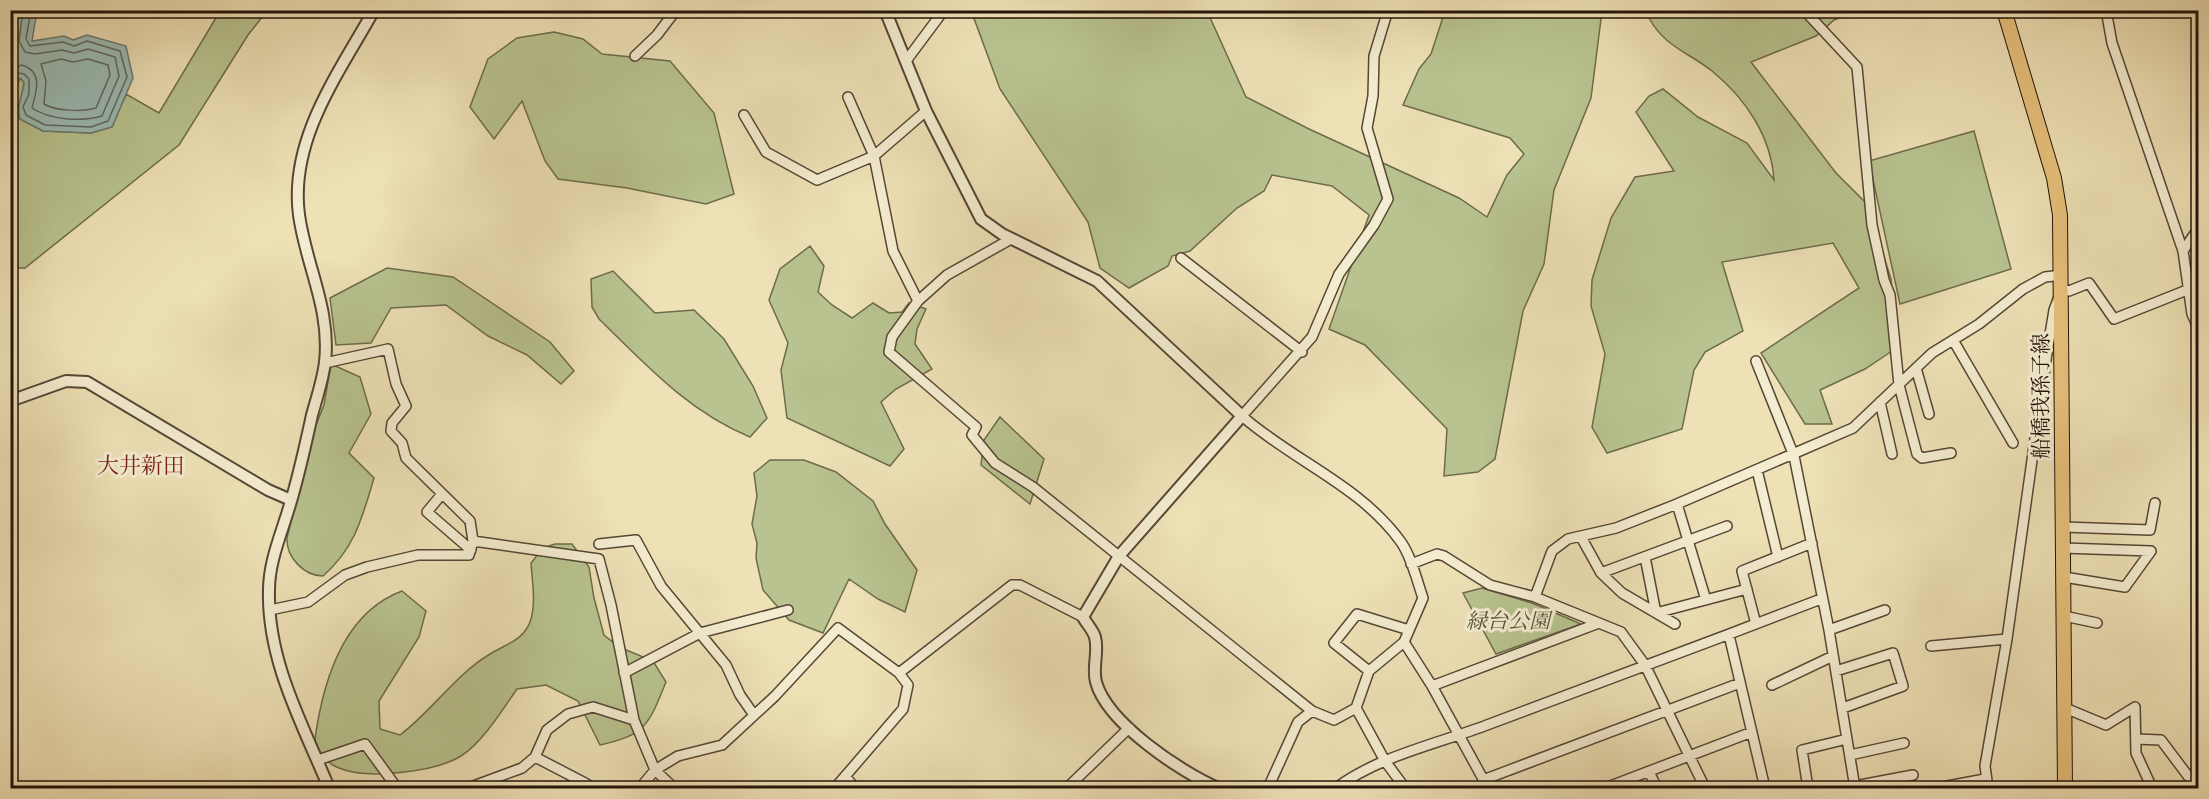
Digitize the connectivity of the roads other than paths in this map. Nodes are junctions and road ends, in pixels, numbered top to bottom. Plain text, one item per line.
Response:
1 (374, 10) edge
2 (676, 10) edge
3 (885, 10) edge
4 (944, 10) edge
5 (1388, 10) edge
6 (1804, 10) edge
7 (2004, 10) edge
8 (2106, 10) edge
9 (634, 56) dead end
10 (906, 61) junction
11 (848, 97) dead end
12 (926, 111) junction
13 (744, 115) dead end
14 (874, 156) junction
15 (2199, 229) edge
16 (1011, 239) junction
17 (2183, 251) junction
18 (1181, 258) dead end
19 (2062, 282) junction
20 (2187, 290) junction
21 (918, 301) junction
22 (2199, 327) edge
23 (1953, 340) junction
24 (1302, 352) junction
25 (1756, 361) dead end
26 (325, 363) junction
27 (1916, 368) junction
28 (1899, 385) junction
29 (10, 401) edge
30 (1880, 402) junction
31 (1929, 414) dead end
32 (1242, 416) junction
33 (2013, 443) dead end
34 (1951, 453) dead end
35 (1892, 454) dead end
36 (1794, 456) junction
37 (1757, 470) junction
38 (442, 494) junction
39 (291, 501) junction
40 (2155, 502) dead end
41 (1677, 504) junction
42 (1727, 526) dead end
43 (2063, 527) junction
44 (1581, 537) junction
45 (1688, 541) junction
46 (1812, 543) junction
47 (599, 544) dead end
48 (472, 545) junction
49 (2063, 548) junction
50 (1119, 556) junction
51 (1645, 557) junction
52 (1778, 557) junction
53 (1411, 564) junction
54 (1601, 573) junction
55 (2064, 577) junction
56 (1747, 589) junction
57 (1535, 597) junction
58 (1821, 599) junction
59 (1706, 600) junction
60 (270, 610) junction
61 (788, 610) dead end
62 (1885, 610) dead end
63 (1656, 613) junction
64 (2064, 616) junction
65 (1083, 617) junction
66 (1599, 623) junction
67 (2097, 623) dead end
68 (1675, 624) dead end
69 (1756, 624) junction
70 (1409, 630) junction
71 (1829, 630) junction
72 (700, 633) junction
73 (1729, 635) junction
74 (2007, 639) junction
75 (1404, 642) junction
76 (1931, 646) dead end
77 (1833, 656) junction
78 (1645, 665) junction
79 (1369, 671) junction
80 (1836, 671) junction
81 (624, 673) junction
82 (898, 673) junction
83 (1740, 683) junction
84 (1772, 685) dead end
85 (1432, 686) junction
86 (1356, 708) junction
87 (1843, 708) junction
88 (2065, 708) junction
89 (1666, 710) junction
90 (1312, 711) junction
91 (754, 715) junction
92 (634, 720) junction
93 (1129, 728) junction
94 (1752, 732) junction
95 (1458, 736) junction
96 (1847, 739) junction
97 (2136, 739) junction
98 (1904, 743) dead end
99 (1850, 755) junction
100 (1689, 756) junction
101 (535, 757) junction
102 (318, 760) junction
103 (1384, 761) junction
104 (655, 770) junction
105 (1649, 772) junction
106 (1913, 775) dead end
107 (845, 776) junction
108 (1350, 778) junction
109 (1485, 784) edge
110 (1987, 784) edge
111 (1855, 787) edge
112 (329, 789) edge
113 (397, 789) edge
114 (468, 789) edge
115 (590, 789) edge
116 (640, 789) edge
117 (674, 789) edge
118 (835, 789) edge
119 (855, 789) edge
120 (1067, 789) edge
121 (1218, 789) edge
122 (1268, 789) edge
123 (1336, 789) edge
124 (1356, 789) edge
125 (1406, 789) edge
126 (1605, 789) edge
127 (1657, 789) edge
128 (1705, 789) edge
129 (1765, 789) edge
130 (1808, 789) edge
131 (1937, 789) edge
132 (2065, 789) edge
133 (2152, 789) edge
134 (2197, 789) edge

1 - 26 street
2 - 9 street
3 - 10 street
4 - 10 street
5 - 24 street
6 - 28 street
7 - 19 main road, 船橋我孫子線
8 - 17 street
10 - 12 street
11 - 14 street
12 - 14 street
12 - 16 street
13 - 14 street
14 - 21 street
15 - 17 street
16 - 21 street
16 - 32 street
17 - 20 street
18 - 24 street
19 - 20 street
19 - 23 street
19 - 43 main road, 船橋我孫子線
19 - 74 street
20 - 22 street
21 - 50 street
23 - 27 street
23 - 33 street
24 - 32 street
25 - 36 street
26 - 38 street
26 - 39 street
27 - 28 street
27 - 31 street
28 - 30 street
28 - 34 street
29 - 39 street
30 - 35 street
30 - 36 street
32 - 50 street
32 - 53 street
36 - 37 street
36 - 46 street
37 - 41 street
37 - 52 street
38 - 48 street
38 - 48 street
39 - 60 street
40 - 43 street
41 - 44 street
41 - 45 street
42 - 45 street
43 - 49 main road, 船橋我孫子線
44 - 54 street
44 - 57 street
45 - 51 street
45 - 59 street
46 - 52 street
46 - 58 street
47 - 72 street
48 - 60 street
48 - 81 street
49 - 55 main road, 船橋我孫子線
49 - 55 street
50 - 65 street
50 - 90 street
51 - 54 street
51 - 63 street
52 - 56 street
53 - 57 street
53 - 70 street
54 - 63 street
55 - 64 main road, 船橋我孫子線
56 - 59 street
56 - 69 street
57 - 66 street
58 - 69 street
58 - 71 street
59 - 63 street
60 - 102 street
61 - 72 street
62 - 71 street
63 - 68 street
64 - 67 street
64 - 88 main road, 船橋我孫子線
65 - 82 street
65 - 93 street
66 - 78 street
66 - 85 street
69 - 73 street
70 - 75 street
70 - 79 street
71 - 77 street
72 - 81 street
72 - 91 street
73 - 78 street
73 - 83 street
74 - 76 street
74 - 110 street
75 - 79 street
75 - 85 street
77 - 80 street
77 - 84 street
78 - 89 street
78 - 95 street
79 - 86 street
80 - 87 street
80 - 87 street
81 - 92 street
82 - 91 street
82 - 107 street
83 - 89 street
83 - 94 street
85 - 95 street
86 - 90 street
86 - 103 street
87 - 96 street
88 - 97 street
88 - 132 main road, 船橋我孫子線
89 - 100 street
89 - 109 street
90 - 122 street
91 - 104 street
92 - 101 street
92 - 104 street
93 - 120 street
93 - 121 street
94 - 100 street
94 - 129 street
95 - 103 street
95 - 109 street
96 - 99 street
96 - 130 street
97 - 133 street
97 - 134 street
98 - 99 street
99 - 111 street
100 - 105 street
100 - 128 street
101 - 114 street
101 - 115 street
102 - 112 street
102 - 113 street
103 - 108 street
103 - 125 street
104 - 116 street
104 - 117 street
105 - 126 street
105 - 127 street
106 - 111 street
107 - 118 street
107 - 119 street
108 - 123 street
108 - 124 street
110 - 131 street

